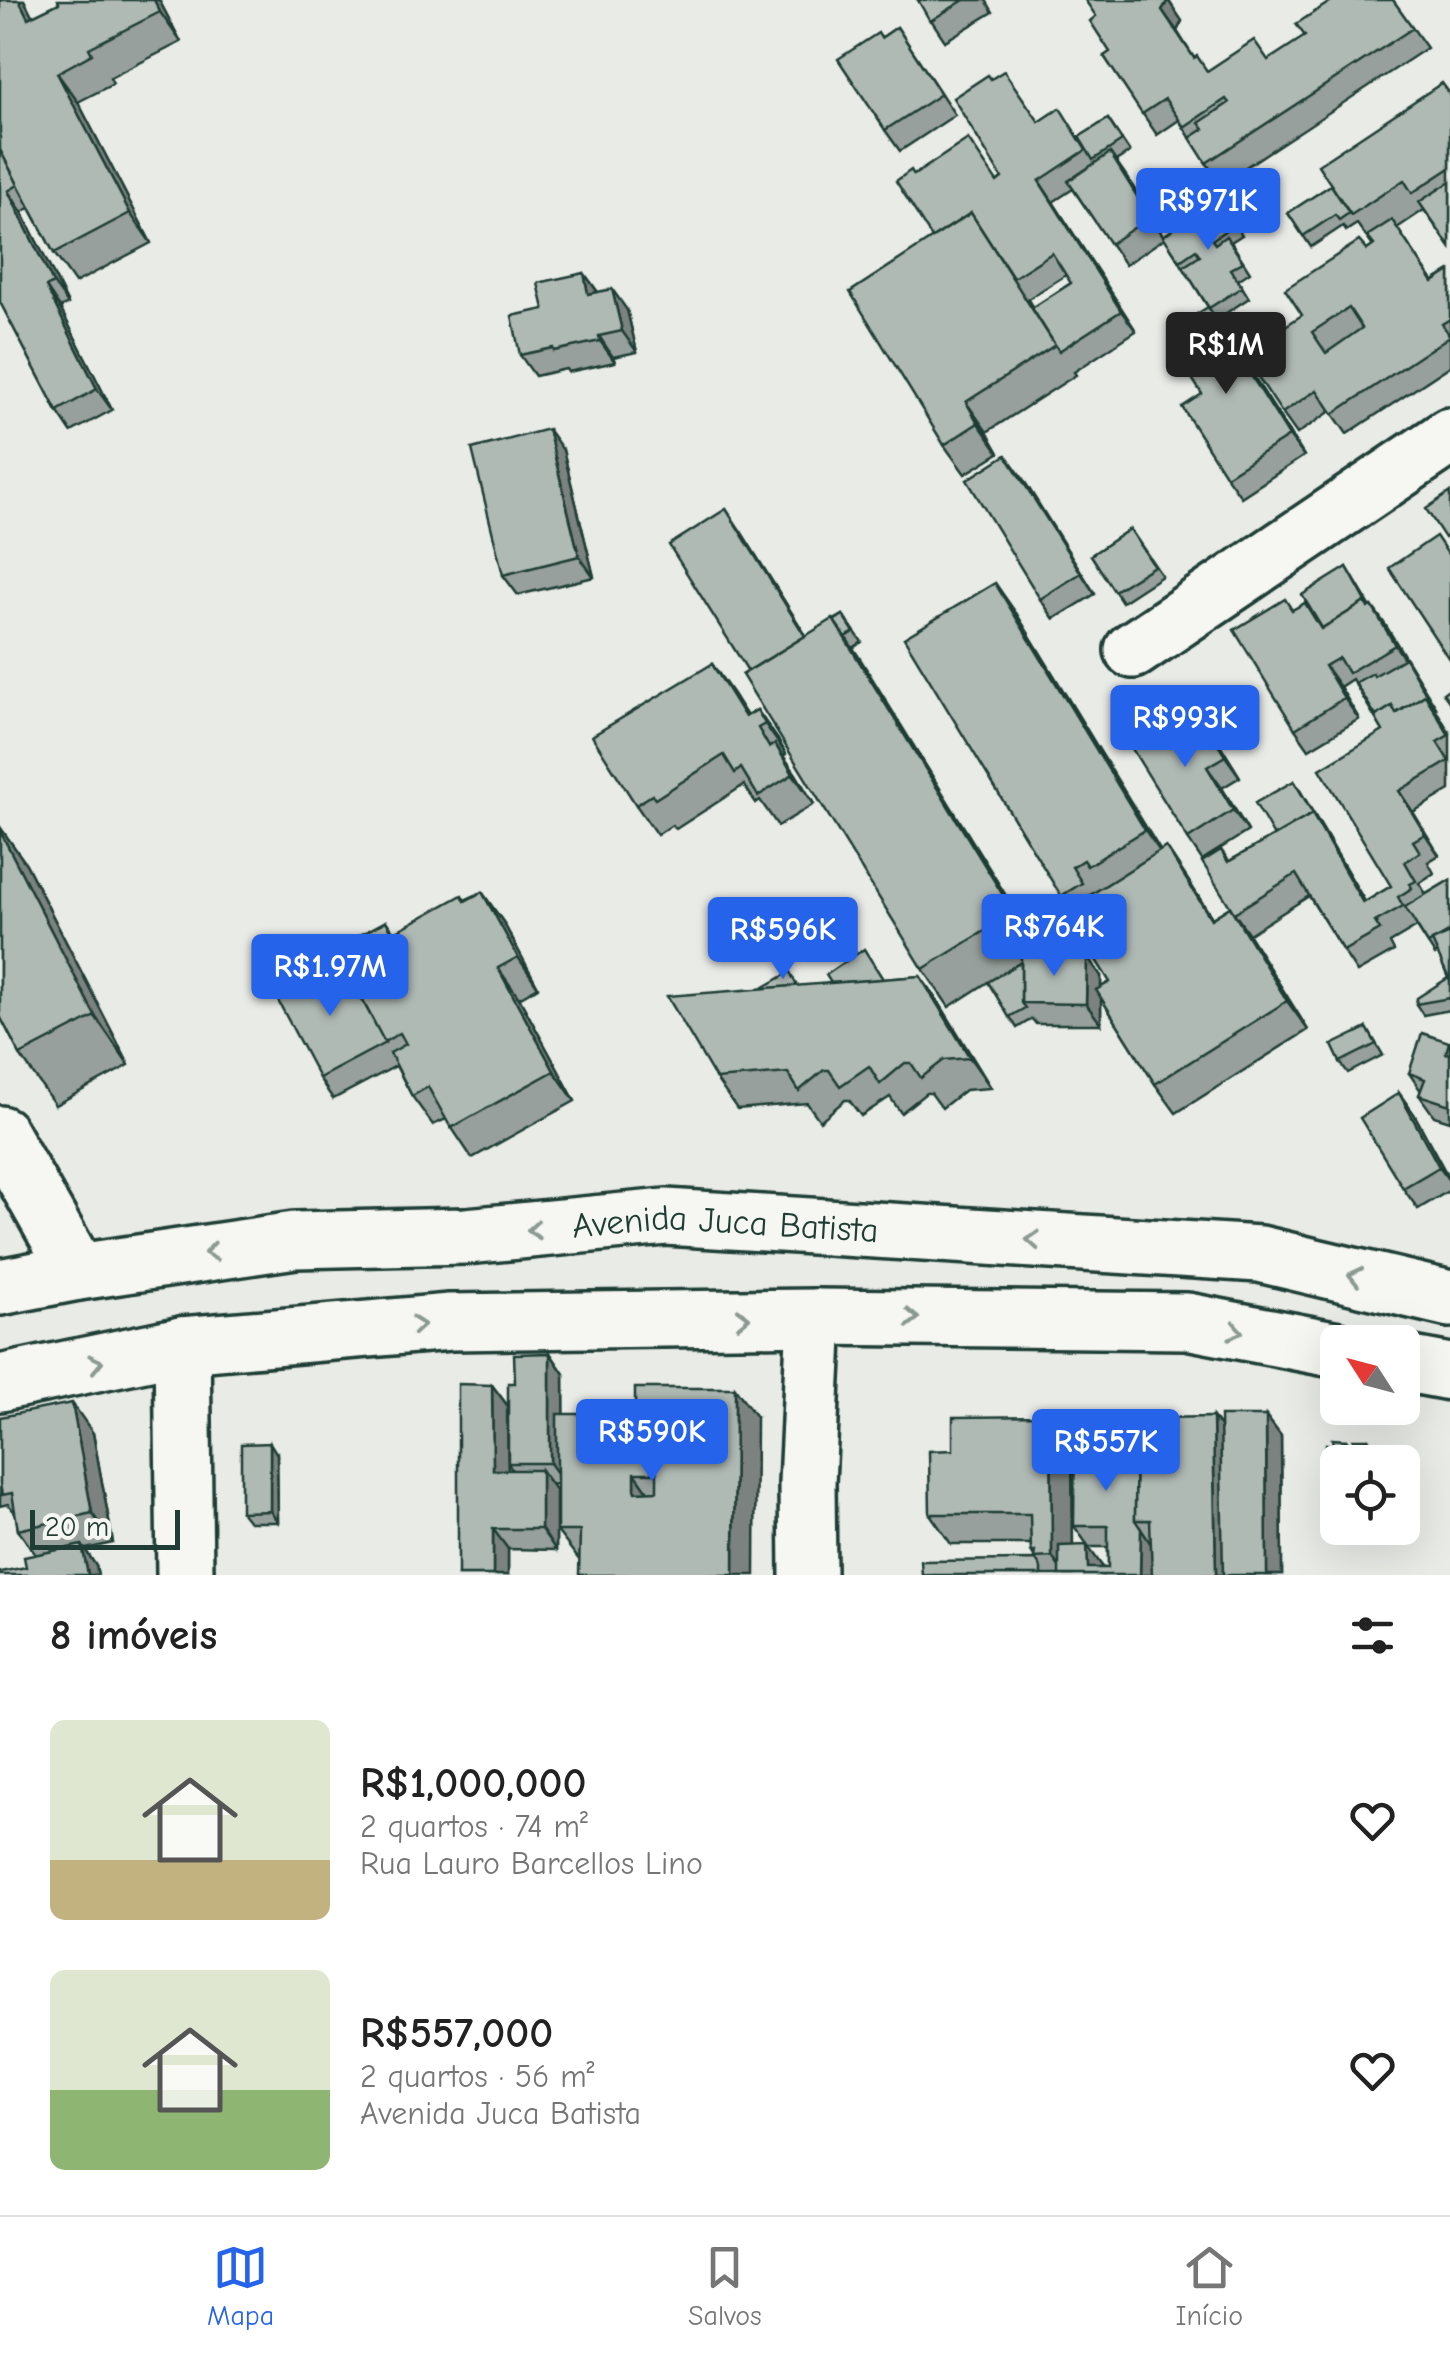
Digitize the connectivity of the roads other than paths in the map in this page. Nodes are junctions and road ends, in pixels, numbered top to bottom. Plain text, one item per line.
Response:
1 (1450, 436) edge
2 (1134, 650) dead end
3 (0, 1134) edge
4 (78, 1272) junction
5 (0, 1287) edge
6 (1450, 1299) edge
7 (814, 1318) junction
8 (182, 1346) junction
9 (1320, 1347) edge
10 (1420, 1366) edge
11 (1450, 1372) edge
12 (0, 1383) edge
13 (185, 1575) edge
14 (808, 1575) edge

1 - 2 main road
3 - 4 main road
4 - 5 main road, Avenida Juca Batista
6 -> 4 main road, Avenida Juca Batista
8 -> 7 main road
7 -> 9 main road
7 - 14 main road
12 -> 8 main road
8 - 13 main road
10 - 11 main road

